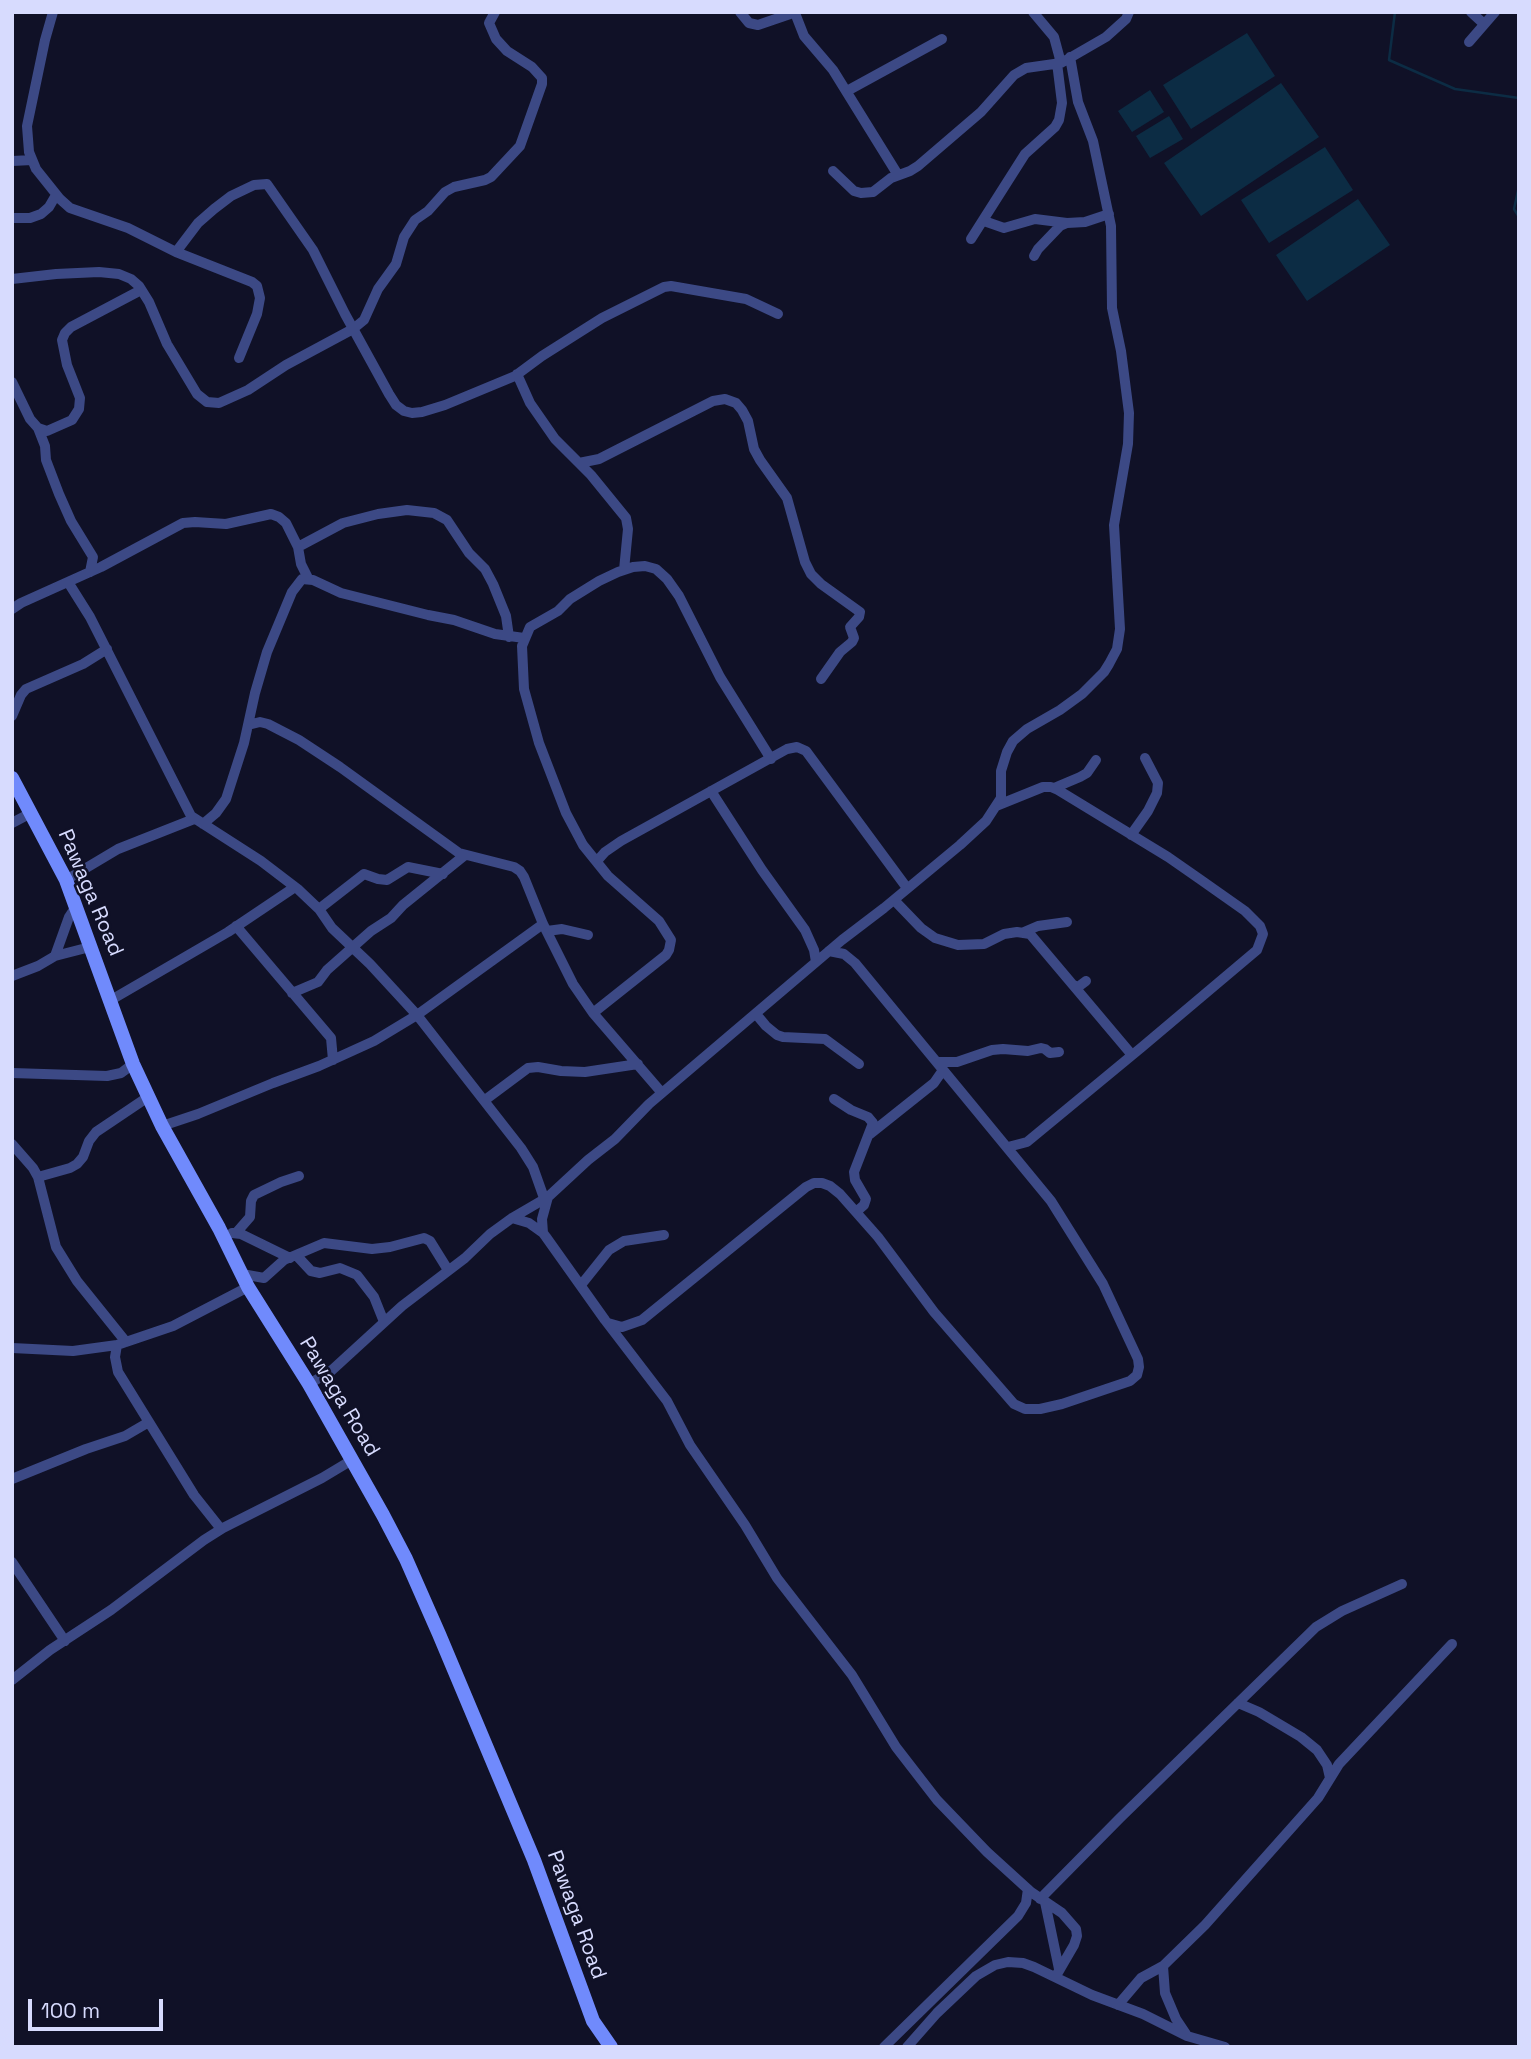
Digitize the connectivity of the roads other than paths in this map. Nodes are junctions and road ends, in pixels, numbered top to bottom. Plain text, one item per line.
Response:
1 (53, 12) edge
2 (495, 12) edge
3 (740, 12) edge
4 (796, 12) edge
5 (1033, 12) edge
6 (1129, 12) edge
7 (1471, 12) edge
8 (1495, 12) edge
9 (1485, 24) junction
10 (942, 39) dead end
11 (1469, 42) dead end
12 (1063, 61) junction
13 (847, 90) junction
14 (12, 160) edge
15 (32, 160) junction
16 (833, 171) dead end
17 (898, 175) junction
18 (56, 195) junction
19 (1109, 214) junction
20 (12, 218) edge
21 (984, 221) junction
22 (1067, 223) junction
23 (971, 239) dead end
24 (176, 252) junction
25 (1034, 256) dead end
26 (12, 279) edge
27 (141, 290) junction
28 (778, 314) dead end
29 (353, 329) junction
30 (239, 358) dead end
31 (517, 374) junction
32 (12, 382) edge
33 (38, 428) junction
34 (579, 463) junction
35 (298, 547) junction
36 (624, 570) junction
37 (90, 572) junction
38 (308, 578) junction
39 (68, 582) junction
40 (12, 609) edge
41 (509, 637) junction
42 (524, 638) junction
43 (107, 649) junction
44 (821, 678) dead end
45 (12, 716) edge
46 (248, 725) junction
47 (1145, 758) dead end
48 (771, 759) junction
49 (1096, 760) dead end
50 (12, 778) edge
51 (1054, 788) junction
52 (710, 791) junction
53 (996, 806) junction
54 (31, 813) junction
55 (199, 821) junction
56 (12, 823) edge
57 (1130, 835) junction
58 (465, 855) junction
59 (597, 861) junction
60 (443, 874) junction
61 (66, 880) junction
62 (295, 887) junction
63 (907, 888) junction
64 (894, 900) junction
65 (75, 908) junction
66 (319, 909) junction
67 (1067, 922) dead end
68 (236, 926) junction
69 (545, 927) junction
70 (1024, 932) junction
71 (588, 935) dead end
72 (90, 947) junction
73 (354, 948) junction
74 (829, 951) junction
75 (55, 956) junction
76 (816, 962) junction
77 (12, 976) edge
78 (1086, 981) dead end
79 (1073, 985) junction
80 (292, 993) junction
81 (111, 1000) junction
82 (593, 1013) junction
83 (757, 1014) junction
84 (417, 1015) junction
85 (1059, 1052) dead end
86 (1132, 1055) junction
87 (334, 1060) junction
88 (134, 1064) junction
89 (638, 1064) junction
90 (859, 1064) dead end
91 (940, 1066) junction
92 (12, 1073) edge
93 (662, 1093) junction
94 (148, 1097) junction
95 (834, 1099) dead end
96 (485, 1100) junction
97 (162, 1126) junction
98 (870, 1134) junction
99 (12, 1144) edge
100 (1008, 1147) junction
101 (299, 1176) dead end
102 (37, 1177) junction
103 (546, 1198) junction
104 (856, 1212) junction
105 (512, 1218) junction
106 (219, 1228) junction
107 (236, 1233) junction
108 (543, 1233) junction
109 (664, 1235) dead end
110 (294, 1257) junction
111 (448, 1270) junction
112 (245, 1281) junction
113 (581, 1285) junction
114 (384, 1322) junction
115 (608, 1323) junction
116 (121, 1344) junction
117 (12, 1348) edge
118 (309, 1384) junction
119 (149, 1422) junction
120 (352, 1461) junction
121 (12, 1479) edge
122 (221, 1529) junction
123 (12, 1562) edge
124 (1402, 1584) dead end
125 (65, 1641) junction
126 (1452, 1644) dead end
127 (12, 1680) edge
128 (1238, 1703) junction
129 (1330, 1778) junction
130 (1028, 1889) junction
131 (1043, 1900) junction
132 (1163, 1966) junction
133 (1058, 1973) junction
134 (1118, 2005) junction
135 (1187, 2036) junction
136 (611, 2047) edge
137 (884, 2047) edge
138 (907, 2047) edge
139 (1225, 2047) edge

1 - 15 street
2 - 29 street
3 - 4 street
4 - 13 street
5 - 12 street
6 - 12 street
7 - 9 street
8 - 9 street
9 - 11 street
10 - 13 street
12 - 17 street
12 - 19 street
12 - 21 street
13 - 17 street
14 - 15 street
15 - 18 street
16 - 17 street
18 - 20 street
18 - 24 street
19 - 22 street
19 - 53 street
21 - 22 street
21 - 23 street
22 - 25 street
24 - 29 street
24 - 30 street
26 - 27 street
27 - 29 street
27 - 33 street
28 - 31 street
29 - 31 street
31 - 34 street
32 - 33 street
33 - 37 street
34 - 36 street
34 - 44 street
35 - 37 street
35 - 38 street
35 - 41 street
36 - 42 street
36 - 48 street
37 - 39 street
38 - 41 street
38 - 46 street
39 - 40 street
39 - 43 street
41 - 42 street
42 - 59 street
43 - 45 street
43 - 55 street
46 - 55 street
46 - 58 street
47 - 57 street
48 - 52 street
48 - 63 street
49 - 51 street
50 - 54 main road, Pawaga Road
51 - 53 street
51 - 57 street
52 - 59 street
52 - 76 street
53 - 63 street
54 - 56 street
54 - 61 main road, Pawaga Road
55 - 61 street
55 - 62 street
57 - 86 street
58 - 60 street
58 - 69 street
59 - 82 street
60 - 66 street
60 - 73 street
61 - 65 main road, Pawaga Road
62 - 66 street
62 - 68 street
63 - 64 street
64 - 70 street
64 - 74 street
65 - 72 main road, Pawaga Road
65 - 75 street
66 - 73 street
67 - 70 street
68 - 80 street
68 - 81 street
69 - 71 street
69 - 82 street
69 - 84 street
70 - 79 street
72 - 75 street
72 - 81 main road, Pawaga Road
73 - 80 street
73 - 84 street
74 - 76 street
74 - 91 street
75 - 77 street
76 - 83 street
78 - 79 street
79 - 86 street
80 - 87 street
81 - 88 main road, Pawaga Road
82 - 89 street
83 - 90 street
83 - 93 street
84 - 87 street
84 - 96 street
85 - 91 street
86 - 100 street
87 - 97 street
88 - 92 street
88 - 94 main road, Pawaga Road
89 - 93 street
89 - 96 street
91 - 98 street
91 - 100 street
93 - 103 street
94 - 97 main road, Pawaga Road
94 - 102 street
95 - 98 street
96 - 103 street
97 - 106 main road, Pawaga Road
98 - 104 street
99 - 102 street
100 - 104 street
101 - 107 street
102 - 116 street
103 - 105 street
103 - 108 street
104 - 115 street
105 - 108 street
105 - 111 street
106 - 107 street
106 - 112 main road, Pawaga Road
107 - 110 street
108 - 113 street
109 - 113 street
110 - 111 street
110 - 112 street
110 - 114 street
111 - 114 street
112 - 116 street
112 - 118 main road, Pawaga Road
113 - 115 street
114 - 118 street
115 - 130 street
116 - 117 street
116 - 119 street
118 - 120 main road, Pawaga Road
119 - 121 street
119 - 122 street
120 - 122 street
120 - 136 main road, Pawaga Road
122 - 125 street
123 - 125 street
124 - 128 street
125 - 127 street
126 - 129 street
128 - 129 street
128 - 131 street
129 - 132 street
130 - 131 street
130 - 137 street
131 - 133 street
131 - 133 street
132 - 134 street
132 - 135 street
133 - 134 street
133 - 138 street
134 - 135 street
135 - 139 street

